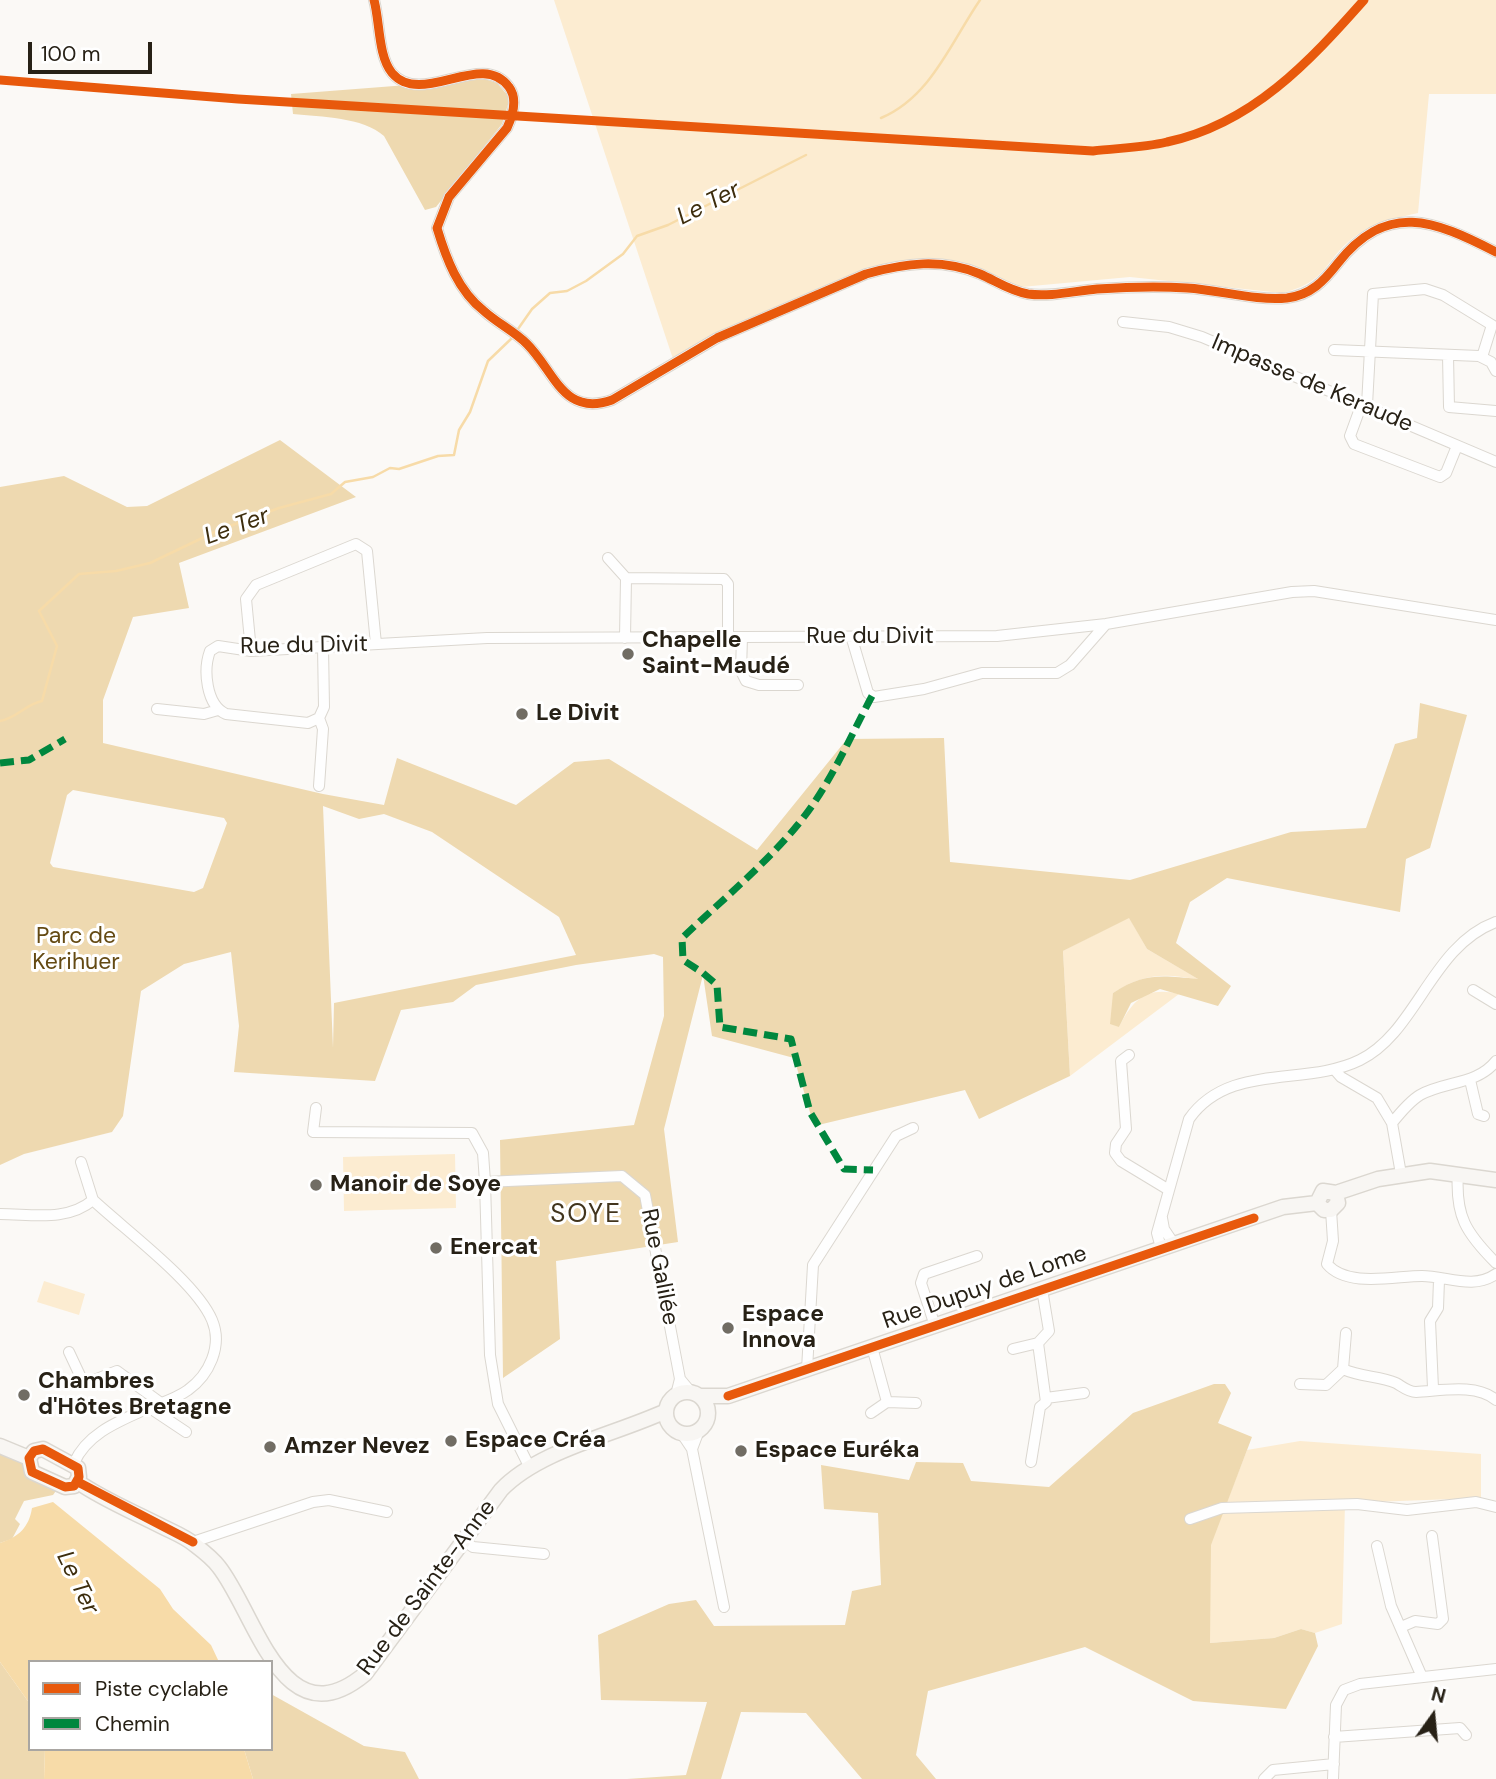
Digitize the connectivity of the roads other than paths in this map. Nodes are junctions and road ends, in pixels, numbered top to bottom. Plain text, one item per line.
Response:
1 (374, 0) edge
2 (1496, 252) edge
3 (1123, 322) dead end
4 (1334, 350) dead end
5 (1368, 351) junction
6 (1448, 355) junction
7 (1482, 357) junction
8 (1496, 371) edge
9 (1364, 404) junction
10 (1496, 411) edge
11 (1457, 446) junction
12 (1496, 462) edge
13 (608, 558) dead end
14 (626, 578) junction
15 (1496, 620) edge
16 (1106, 624) junction
17 (728, 636) junction
18 (742, 636) junction
19 (625, 638) junction
20 (852, 639) junction
21 (376, 644) junction
22 (323, 647) junction
23 (251, 651) junction
24 (798, 685) dead end
25 (157, 709) dead end
26 (218, 710) junction
27 (319, 718) junction
28 (319, 786) dead end
29 (1496, 922) edge
30 (1472, 990) dead end
31 (1496, 1004) edge
32 (1129, 1055) dead end
33 (1496, 1061) edge
34 (1334, 1069) junction
35 (1470, 1080) junction
36 (316, 1108) dead end
37 (1485, 1116) dead end
38 (1392, 1123) junction
39 (913, 1128) dead end
40 (81, 1162) dead end
41 (1458, 1173) junction
42 (1401, 1174) junction
43 (1496, 1180) edge
44 (485, 1182) junction
45 (1169, 1190) junction
46 (1336, 1193) junction
47 (93, 1200) junction
48 (1317, 1203) junction
49 (1331, 1210) junction
50 (0, 1213) edge
51 (1167, 1246) junction
52 (977, 1256) dead end
53 (1496, 1263) edge
54 (1496, 1274) edge
55 (1439, 1280) junction
56 (1042, 1289) junction
57 (935, 1326) junction
58 (1346, 1334) dead end
59 (1038, 1343) junction
60 (872, 1347) junction
61 (1013, 1349) dead end
62 (69, 1352) dead end
63 (807, 1369) junction
64 (1343, 1369) junction
65 (1300, 1384) dead end
66 (1433, 1388) junction
67 (686, 1390) junction
68 (1084, 1393) dead end
69 (728, 1396) junction
70 (1046, 1398) junction
71 (1496, 1399) edge
72 (887, 1402) junction
73 (161, 1403) junction
74 (916, 1403) dead end
75 (150, 1408) junction
76 (666, 1411) junction
77 (709, 1413) junction
78 (871, 1413) dead end
79 (642, 1424) junction
80 (669, 1426) junction
81 (186, 1432) dead end
82 (698, 1433) junction
83 (682, 1434) junction
84 (0, 1446) edge
85 (692, 1449) junction
86 (29, 1458) junction
87 (1031, 1462) dead end
88 (74, 1463) junction
89 (529, 1466) junction
90 (78, 1482) junction
91 (1496, 1507) edge
92 (387, 1511) dead end
93 (1191, 1519) dead end
94 (1432, 1536) dead end
95 (464, 1541) junction
96 (192, 1542) junction
97 (1377, 1546) dead end
98 (544, 1554) dead end
99 (724, 1607) dead end
100 (1401, 1627) junction
101 (272, 1660) edge
102 (273, 1661) edge
103 (1496, 1669) edge
104 (1422, 1677) junction
105 (1466, 1735) dead end
106 (1334, 1737) junction
107 (1334, 1764) junction
108 (1264, 1779) edge
109 (1333, 1779) edge

1 - 2 street
3 - 9 street, Impasse de Keraude
4 - 5 street
5 - 6 street
5 - 7 street
5 - 9 street
6 - 7 street
6 - 10 street
7 - 8 street
9 - 11 street, Impasse de Keraude
9 - 11 street
11 - 12 street, Impasse de Keraude
13 - 14 street
14 - 17 street
14 - 19 street
15 - 16 street, Rue du Divit
16 - 20 street, Rue du Divit
16 - 20 street
17 - 18 street, Rue du Divit
17 - 19 street, Rue du Divit
18 - 20 street, Rue du Divit
18 - 24 street
19 - 21 street, Rue du Divit
21 - 22 street, Rue du Divit
21 - 23 street
22 - 23 street, Rue du Divit
22 - 27 street
23 - 26 street, Rue du Divit
25 - 26 street
26 - 27 street
27 - 28 street
29 - 34 street
30 - 31 street
32 - 45 street
33 - 35 street
34 - 38 street
34 - 45 street
35 - 37 street
35 - 38 street
36 - 44 street
38 - 42 street
39 - 63 street
40 - 47 street
41 - 42 street, Rue Dupuy de Lome
41 - 43 street, Rue Dupuy de Lome
41 - 53 street
42 - 46 street, Rue Dupuy de Lome
44 - 67 street, Rue Galilée
44 - 89 street
45 - 51 street
46 - 48 street, Rue Dupuy de Lome
46 - 49 street
47 - 50 street
47 - 73 street
48 - 49 street
48 - 51 street, Rue Dupuy de Lome
49 - 55 street
51 - 56 street, Rue Dupuy de Lome
52 - 57 street
54 - 55 street
55 - 66 street
56 - 57 street, Rue Dupuy de Lome
56 - 59 street
57 - 60 street, Rue Dupuy de Lome
58 - 64 street
59 - 61 street
59 - 70 street
60 - 63 street, Rue Dupuy de Lome
60 - 72 street
62 - 73 street
63 - 69 street, Rue Dupuy de Lome
64 - 65 street
64 - 66 street
66 - 71 street
67 - 69 street, Rue Dupuy de Lome
67 - 76 street
67 - 77 street
68 - 70 street
69 - 77 street, Rue Dupuy de Lome
70 - 87 street
72 - 74 street
72 - 78 street
73 - 75 street
75 - 81 street
75 - 88 street
76 - 79 street, Rue de Sainte-Anne
76 - 80 street
77 - 82 street
79 - 80 street, Rue de Sainte-Anne
79 - 89 street, Rue de Sainte-Anne
80 - 83 street
82 - 83 street
82 - 85 street
83 - 85 street
84 - 86 street
85 - 99 street
86 - 88 street
86 - 90 street
88 - 90 street
89 - 95 street, Rue de Sainte-Anne
90 - 96 street, Rue de Sainte-Anne
91 - 93 street
92 - 96 street
94 - 100 street
95 - 98 street
95 - 102 street, Rue de Sainte-Anne
96 - 101 street, Rue de Sainte-Anne
97 - 100 street
100 - 104 street
103 - 104 street
104 - 106 street
105 - 106 street
106 - 107 street
107 - 108 street
107 - 109 street

